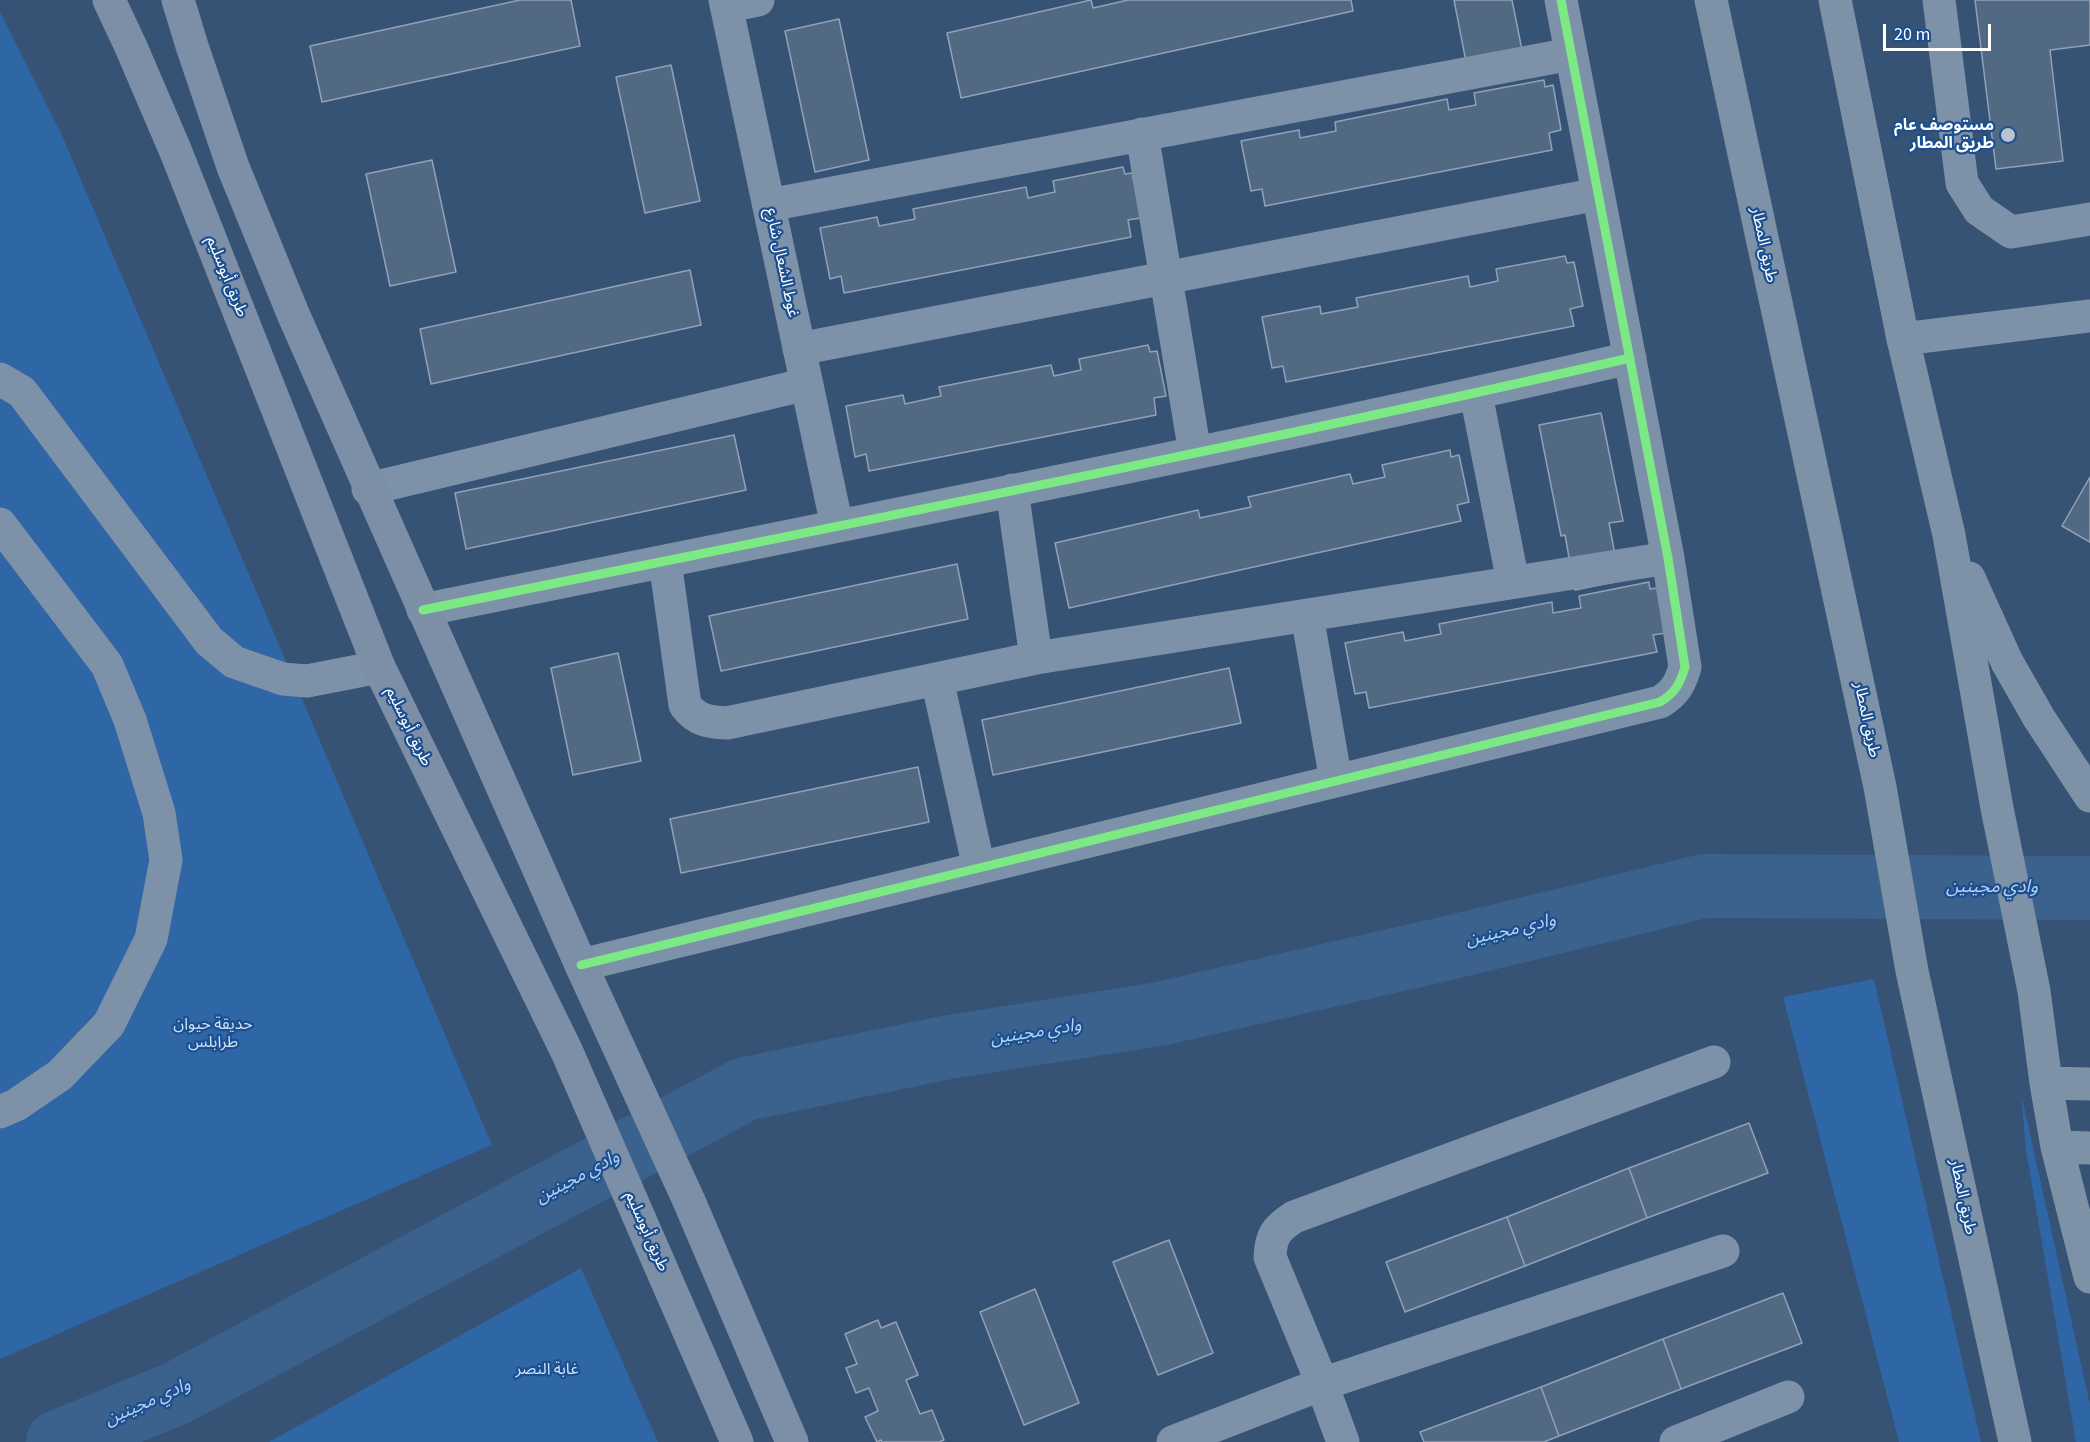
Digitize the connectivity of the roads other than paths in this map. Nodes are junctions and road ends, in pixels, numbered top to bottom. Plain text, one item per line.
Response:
1 (109, 0) edge
2 (178, 0) edge
3 (1561, 0) edge
4 (1711, 0) edge
5 (1835, 0) edge
6 (1940, 0) edge
7 (737, 2) edge
8 (1571, 54) junction
9 (1142, 134) junction
10 (1598, 194) junction
11 (769, 205) junction
12 (2090, 219) edge
13 (1166, 278) junction
14 (2090, 316) edge
15 (1903, 339) junction
16 (799, 349) junction
17 (1630, 358) junction
18 (0, 379) edge
19 (807, 384) junction
20 (1476, 394) junction
21 (1196, 453) junction
22 (368, 489) junction
23 (1012, 490) junction
24 (837, 526) junction
25 (1949, 535) junction
26 (5, 544) edge
27 (1668, 558) junction
28 (665, 561) junction
29 (1513, 582) junction
30 (423, 610) junction
31 (1307, 615) junction
32 (1036, 658) junction
33 (379, 667) junction
34 (938, 679) junction
35 (1336, 781) junction
36 (2090, 796) edge
37 (979, 868) junction
38 (581, 965) junction
39 (1714, 1062) dead end
40 (2046, 1083) junction
41 (2090, 1084) edge
42 (0, 1112) edge
43 (2057, 1147) junction
44 (2090, 1148) edge
45 (1723, 1251) dead end
46 (2090, 1277) edge
47 (1322, 1384) junction
48 (1788, 1397) dead end
49 (737, 1442) edge
50 (792, 1442) edge
51 (1173, 1442) edge
52 (1343, 1442) edge
53 (1676, 1442) edge
54 (2015, 1442) edge

1 - 33 main road, طريق أبوسليم
2 - 22 main road
3 - 8 street
4 - 54 highway, طريق المطار
5 - 15 highway
6 - 12 street
7 - 11 street, غوط الشعال شارع
8 - 9 street
8 - 10 street
9 - 11 street
9 - 13 street
10 - 13 street
10 - 17 street
11 - 16 street, غوط الشعال شارع
13 - 16 street
13 - 21 street
14 - 15 street
15 - 25 highway
16 - 19 street, غوط الشعال شارع
17 - 20 street
17 - 27 street
18 - 33 street
19 - 22 street
19 - 24 street, غوط الشعال شارع
20 - 21 street
20 - 29 street
21 - 23 street
22 - 30 main road
23 - 24 street
23 - 32 street
24 - 28 street
25 - 36 highway
25 - 40 highway
26 - 42 street
27 - 29 street
27 - 35 street
28 - 30 street
28 - 34 street
29 - 31 street
30 - 38 main road
31 - 32 street
31 - 35 street
32 - 34 street
33 - 49 main road, طريق أبوسليم
34 - 37 street
35 - 37 street
37 - 38 street
38 - 50 main road
39 - 47 street
40 - 41 highway
40 - 43 highway
43 - 44 highway
43 - 46 highway
45 - 47 street
47 - 51 street
47 - 52 street
48 - 53 street

